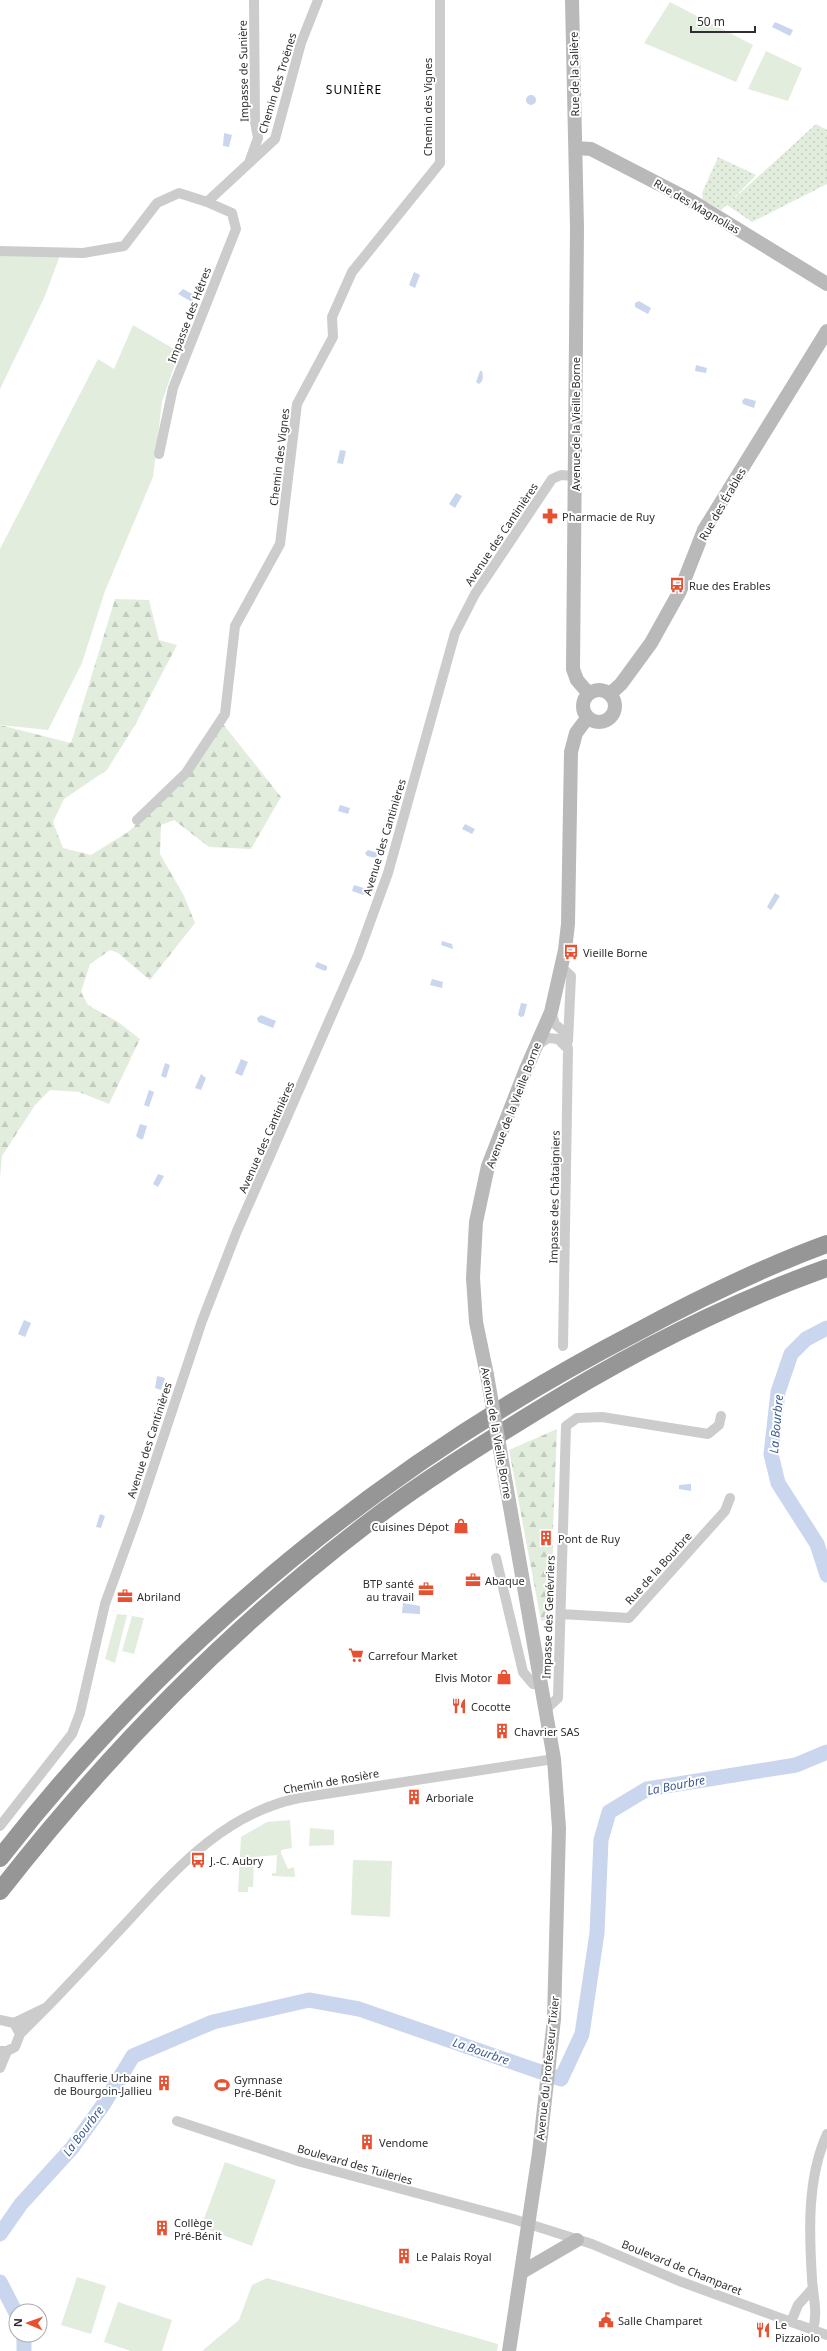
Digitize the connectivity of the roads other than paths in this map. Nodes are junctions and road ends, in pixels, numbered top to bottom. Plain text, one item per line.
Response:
1 (254, 0) edge
2 (318, 0) edge
3 (440, 0) edge
4 (572, 0) edge
5 (576, 148) junction
6 (248, 163) junction
7 (207, 202) junction
8 (0, 251) edge
9 (813, 277) junction
10 (827, 284) edge
11 (827, 290) edge
12 (826, 333) edge
13 (159, 454) dead end
14 (574, 476) junction
15 (589, 694) junction
16 (610, 694) junction
17 (588, 717) junction
18 (137, 820) dead end
19 (561, 966) junction
20 (551, 1012) junction
21 (535, 1046) junction
22 (568, 1048) junction
23 (827, 1244) edge
24 (827, 1268) edge
25 (563, 1346) dead end
26 (721, 1416) dead end
27 (730, 1498) dead end
28 (496, 1558) dead end
29 (561, 1614) junction
30 (542, 1685) junction
31 (546, 1709) junction
32 (554, 1758) junction
33 (0, 1826) edge
34 (0, 1858) edge
35 (0, 1891) edge
36 (47, 2007) junction
37 (0, 2020) edge
38 (14, 2023) junction
39 (20, 2034) junction
40 (4, 2051) edge
41 (0, 2068) edge
42 (177, 2121) dead end
43 (827, 2134) edge
44 (528, 2224) junction
45 (577, 2240) junction
46 (522, 2272) junction
47 (812, 2288) junction
48 (791, 2322) junction
49 (813, 2330) junction
50 (827, 2335) edge
51 (509, 2351) edge

1 - 6 street, Impasse de Sunière
2 - 6 street, Chemin des Troënes
3 - 18 street, Chemin des Vignes
4 - 5 main road, Rue de la Salière
5 - 9 main road, Rue des Magnolias
5 - 14 main road, Avenue de la Vieille Borne
6 - 7 street, Chemin des Troënes
7 - 8 street
7 - 13 street, Impasse des Hêtres
9 - 10 main road, Rue des Magnolias
9 - 11 main road, Rue des Magnolias
12 - 16 main road, Rue des Érables
14 - 15 main road, Avenue de la Vieille Borne
14 - 33 street, Avenue des Cantinières
15 - 16 main road
15 - 17 main road
16 - 17 main road
17 - 19 main road, Avenue de la Vieille Borne
19 - 20 main road, Avenue de la Vieille Borne
19 - 22 street
20 - 21 main road, Avenue de la Vieille Borne
20 - 22 street, Impasse des Châtaigniers
21 - 22 street
21 - 30 main road, Avenue de la Vieille Borne, bridge
22 - 25 street, Impasse des Châtaigniers
23 - 34 highway
24 - 35 highway
26 - 29 street, Impasse des Genévriers
27 - 29 street, Rue de la Bourbre
28 - 30 street
29 - 31 street, Impasse des Genévriers
30 - 31 main road, Avenue de la Vieille Borne
31 - 32 main road, Avenue de la Vieille Borne
32 - 36 street, Chemin de Rosière
32 - 44 main road, Avenue du Professeur Tixier
36 - 38 street, Chemin de Rosière
36 - 39 street, Chemin de Rosière
37 - 38 street
38 - 39 street
39 - 40 street, Chemin de Rosière
40 - 41 street, Chemin de Rosière
42 - 44 street, Boulevard des Tuileries
43 - 47 street
44 - 45 street, Boulevard de Champaret
44 - 46 main road, Avenue du Professeur Tixier
45 - 46 main road
45 - 48 street, Boulevard de Champaret
46 - 51 main road, Avenue du Professeur Tixier
47 - 48 street
47 - 49 street
48 - 49 street, Boulevard de Champaret
49 - 50 street, Boulevard de Champaret

